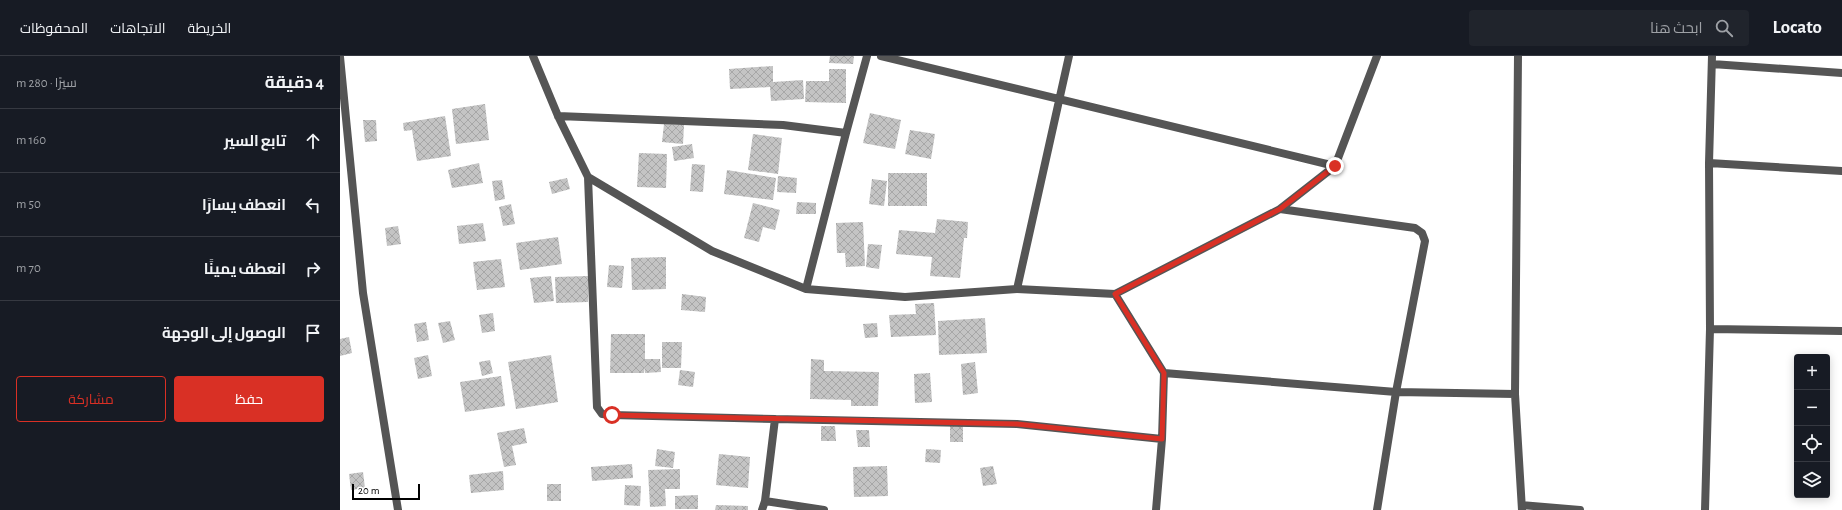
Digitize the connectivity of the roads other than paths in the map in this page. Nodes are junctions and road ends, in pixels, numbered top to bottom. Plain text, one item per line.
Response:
1 (534, 56) edge
2 (867, 56) edge
3 (881, 56) edge
4 (1069, 56) edge
5 (1377, 56) edge
6 (1518, 56) edge
7 (340, 57) edge
8 (1712, 60) edge
9 (1842, 73) edge
10 (1059, 99) junction
11 (558, 116) junction
12 (846, 133) junction
13 (1709, 164) junction
14 (1335, 166) junction
15 (1842, 171) edge
16 (588, 177) junction
17 (1280, 209) junction
18 (806, 289) junction
19 (1017, 289) junction
20 (1115, 294) junction
21 (1710, 329) junction
22 (1842, 331) edge
23 (1164, 373) junction
24 (1396, 392) junction
25 (1515, 394) junction
26 (774, 419) junction
27 (1162, 439) junction
28 (765, 501) junction
29 (1522, 508) edge
30 (398, 510) edge
31 (762, 510) edge
32 (824, 510) edge
33 (1156, 510) edge
34 (1377, 510) edge
35 (1580, 510) edge
36 (1706, 510) edge

1 - 11 street
2 - 12 street
3 - 10 street
4 - 10 street
5 - 14 street
6 - 25 street
7 - 30 street
8 - 9 street
8 - 13 street
10 - 14 street
10 - 19 street
11 - 12 street
11 - 16 street
12 - 18 street
13 - 15 street
13 - 21 street
14 - 17 street
16 - 18 street
16 - 26 street
17 - 20 street
17 - 24 street
18 - 19 street
19 - 20 street
20 - 23 street
21 - 22 street
21 - 36 street
23 - 24 street
23 - 27 street
24 - 25 street
24 - 34 street
25 - 29 street
26 - 27 street
26 - 28 street
27 - 33 street
28 - 31 street
28 - 32 street
29 - 35 street

